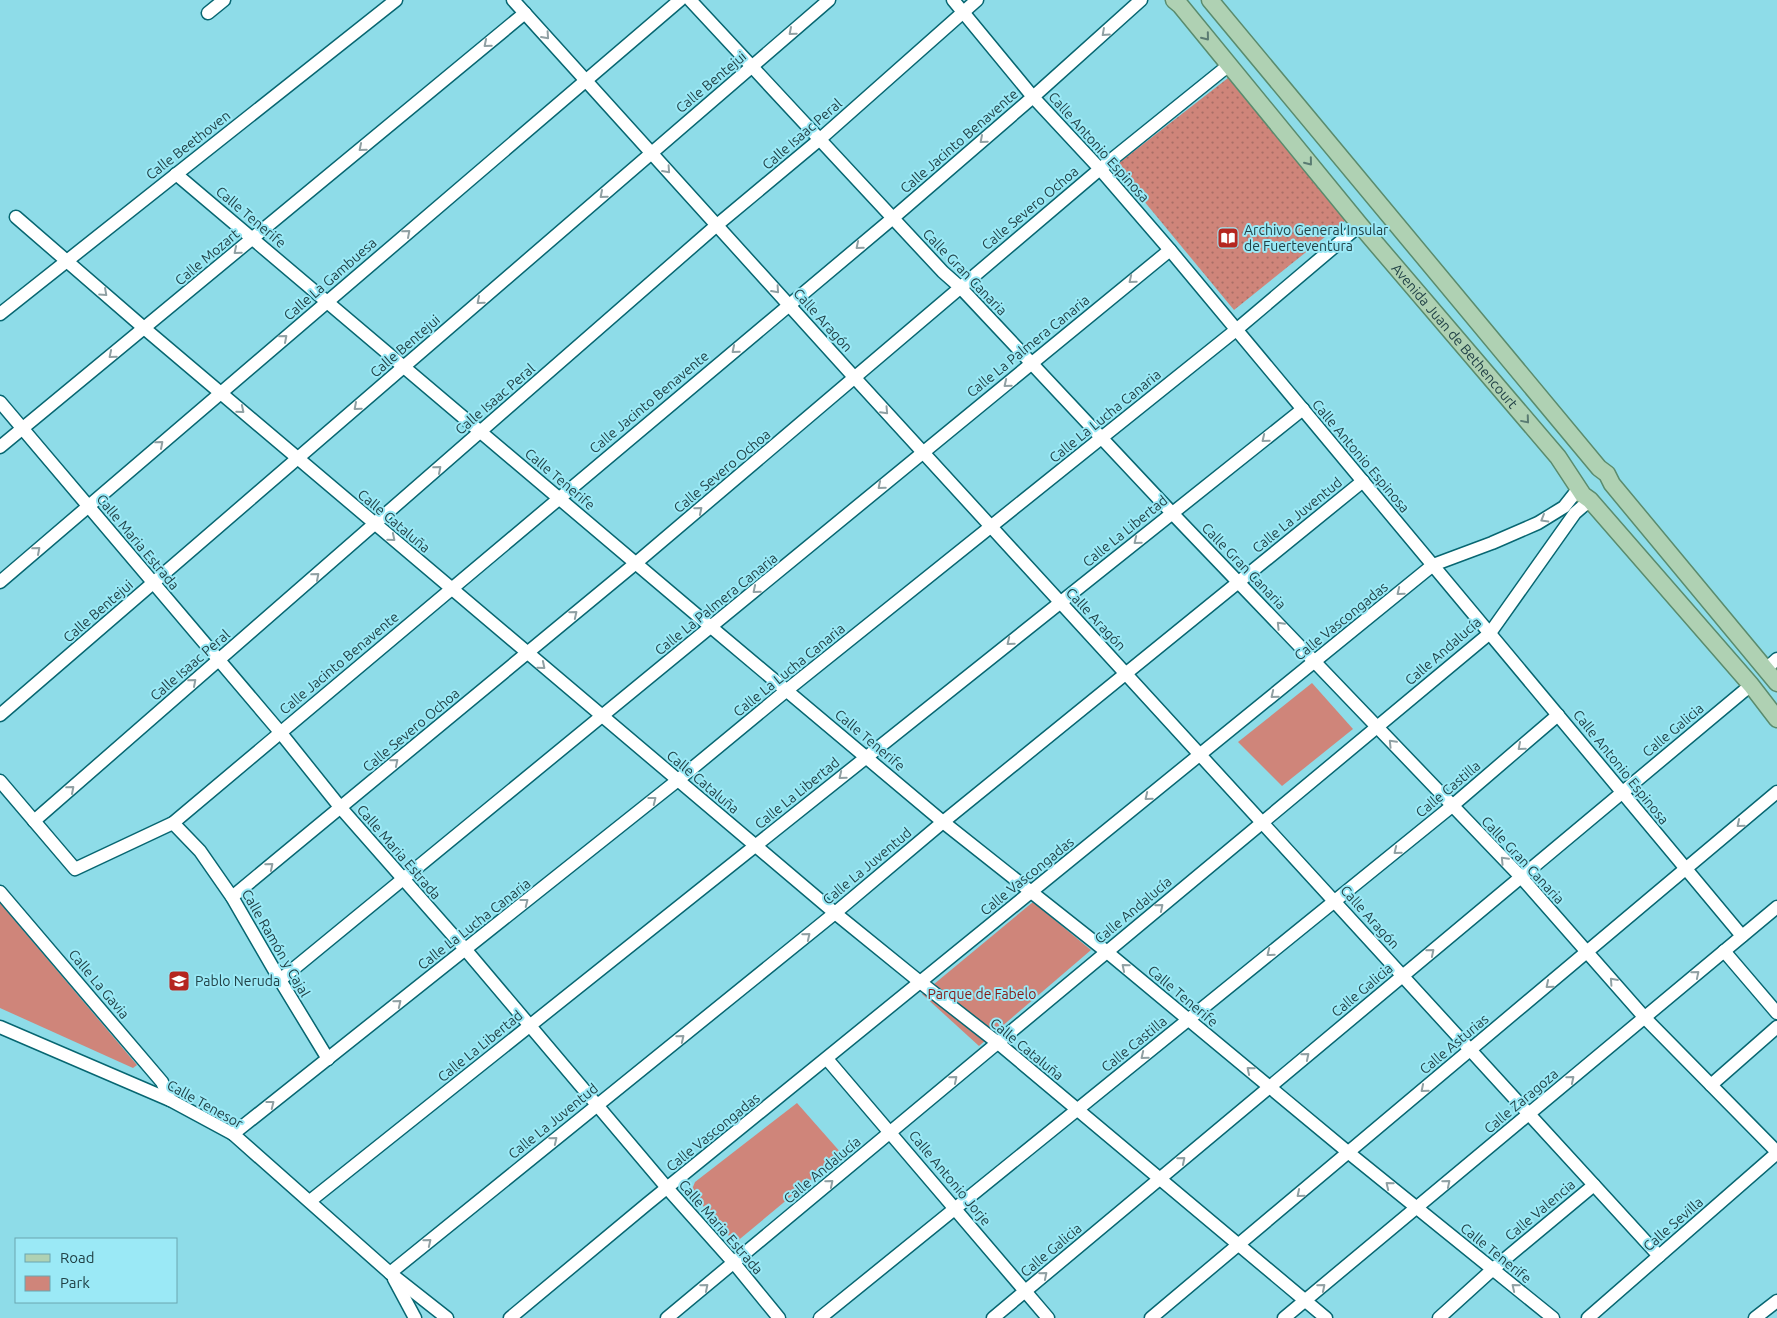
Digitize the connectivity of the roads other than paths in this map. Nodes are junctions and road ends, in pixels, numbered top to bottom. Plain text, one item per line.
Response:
1 (224, 0) edge
2 (396, 0) edge
3 (513, 0) edge
4 (680, 0) edge
5 (690, 0) edge
6 (829, 0) edge
7 (953, 0) edge
8 (977, 0) edge
9 (1141, 0) edge
10 (1174, 0) edge
11 (1210, 0) edge
12 (963, 12) junction
13 (208, 13) dead end
14 (525, 13) junction
15 (1229, 65) junction
16 (752, 67) junction
17 (586, 80) junction
18 (1033, 97) junction
19 (818, 140) junction
20 (651, 153) junction
21 (1100, 169) junction
22 (176, 174) junction
23 (16, 217) dead end
24 (893, 218) junction
25 (1360, 224) junction
26 (717, 225) junction
27 (252, 238) junction
28 (1170, 250) junction
29 (68, 261) junction
30 (960, 287) junction
31 (327, 302) junction
32 (788, 304) junction
33 (0, 314) edge
34 (144, 328) junction
35 (1236, 330) junction
36 (1032, 364) junction
37 (404, 367) junction
38 (854, 377) junction
39 (220, 393) junction
40 (0, 402) edge
41 (1303, 409) junction
42 (23, 429) junction
43 (481, 432) junction
44 (1102, 438) junction
45 (0, 447) edge
46 (923, 452) junction
47 (298, 458) junction
48 (1599, 468) junction
49 (1362, 481) junction
50 (1612, 484) junction
51 (1579, 488) junction
52 (559, 498) junction
53 (1590, 500) junction
54 (88, 506) junction
55 (1172, 513) junction
56 (375, 524) junction
57 (991, 527) junction
58 (636, 563) junction
59 (1433, 565) junction
60 (0, 582) edge
61 (1239, 582) junction
62 (153, 583) junction
63 (451, 588) junction
64 (1060, 602) junction
65 (711, 627) junction
66 (1490, 633) junction
67 (527, 653) junction
68 (219, 660) junction
69 (1315, 662) junction
70 (1771, 664) edge
71 (1126, 673) junction
72 (1777, 683) edge
73 (1751, 685) junction
74 (787, 690) junction
75 (0, 715) edge
76 (1558, 715) junction
77 (602, 716) junction
78 (1777, 719) edge
79 (1378, 727) junction
80 (280, 732) junction
81 (1200, 755) junction
82 (867, 757) junction
83 (678, 780) junction
84 (0, 781) edge
85 (1621, 792) junction
86 (1777, 792) edge
87 (1452, 806) junction
88 (340, 807) junction
89 (34, 821) junction
90 (943, 822) junction
91 (1262, 822) junction
92 (173, 823) junction
93 (755, 846) junction
94 (1686, 869) junction
95 (1521, 877) junction
96 (403, 879) junction
97 (0, 892) edge
98 (1032, 892) junction
99 (232, 897) junction
100 (1334, 901) junction
101 (835, 913) junction
102 (1775, 914) edge
103 (1742, 936) junction
104 (465, 950) junction
105 (1724, 950) junction
106 (1107, 952) junction
107 (1587, 953) junction
108 (1402, 975) junction
109 (280, 980) junction
110 (920, 982) junction
111 (1777, 1013) edge
112 (1645, 1018) junction
113 (1188, 1020) junction
114 (530, 1026) junction
115 (0, 1027) edge
116 (1777, 1027) edge
117 (998, 1043) junction
118 (1470, 1050) junction
119 (328, 1059) junction
120 (827, 1059) junction
121 (1711, 1085) junction
122 (1269, 1087) junction
123 (170, 1100) junction
124 (598, 1104) junction
125 (1078, 1110) junction
126 (1529, 1114) junction
127 (891, 1132) junction
128 (233, 1134) junction
129 (1349, 1153) junction
130 (1777, 1153) edge
131 (1160, 1178) junction
132 (1594, 1185) junction
133 (668, 1189) junction
134 (310, 1201) junction
135 (956, 1208) junction
136 (1416, 1208) junction
137 (1238, 1244) junction
138 (1659, 1256) junction
139 (734, 1263) junction
140 (1493, 1269) junction
141 (390, 1273) junction
142 (1025, 1291) junction
143 (1306, 1300) junction
144 (1777, 1301) edge
145 (415, 1318) edge
146 (447, 1318) edge
147 (510, 1318) edge
148 (668, 1318) edge
149 (780, 1318) edge
150 (820, 1318) edge
151 (993, 1318) edge
152 (1048, 1318) edge
153 (1151, 1318) edge
154 (1284, 1318) edge
155 (1326, 1318) edge
156 (1439, 1318) edge
157 (1553, 1318) edge
158 (1588, 1318) edge
159 (1755, 1318) edge

1 - 13 street
2 - 22 street, Calle Beethoven
3 - 14 street, Calle Aragón
4 - 17 street, Calle La Gambuesa
5 - 16 street, Calle Gran Canaria
6 -> 16 street, Calle Bentejui
7 - 12 street, Calle Antonio Espinosa
8 - 12 street, Calle Isaac Peral
9 -> 18 street, Calle Jacinto Benavente
10 -> 15 main road, Avenida Juan de Bethencourt
11 - 48 main road, Avenida Juan de Bethencourt
12 - 18 street, Calle Antonio Espinosa
12 - 19 street, Calle Isaac Peral
14 -> 17 street, Calle Aragón
14 -> 27 street, Calle Mozart
15 - 21 street, Calle Severo Ochoa
15 -> 25 main road, Avenida Juan de Bethencourt
16 - 19 street, Calle Gran Canaria
16 - 20 street, Calle Bentejui
17 - 20 street, Calle Aragón
31 -> 17 street, Calle La Gambuesa
18 - 21 street, Calle Antonio Espinosa
18 -> 24 street, Calle Jacinto Benavente
19 - 24 street, Calle Gran Canaria
19 - 26 street, Calle Isaac Peral
20 -> 26 street, Calle Aragón
20 -> 37 street, Calle Bentejui
21 - 28 street, Calle Antonio Espinosa
21 - 30 street, Calle Severo Ochoa
22 - 27 street, Calle Tenerife
22 - 29 street, Calle Beethoven
23 - 29 street, Calle Cataluña
24 - 30 street, Calle Gran Canaria
24 -> 32 street, Calle Jacinto Benavente
25 - 35 street, Calle La Lucha Canaria
25 -> 51 main road, Avenida Juan de Bethencourt
26 -> 32 street, Calle Aragón
26 - 43 street, Calle Isaac Peral
27 - 31 street, Calle Tenerife
27 -> 34 street, Calle Mozart
28 - 35 street, Calle Antonio Espinosa
28 -> 36 street, Calle La Palmera Canaria
29 - 33 street, Calle Beethoven
29 -> 34 street, Calle Cataluña
30 - 36 street, Calle Gran Canaria
30 - 38 street, Calle Severo Ochoa
31 - 37 street, Calle Tenerife
39 -> 31 street, Calle La Gambuesa
32 - 38 street, Calle Aragón
32 -> 52 street, Calle Jacinto Benavente
34 - 39 street, Calle Cataluña
34 -> 42 street, Calle Mozart
35 - 41 street, Calle Antonio Espinosa
35 - 44 street, Calle La Lucha Canaria
36 - 44 street, Calle Gran Canaria
36 -> 46 street, Calle La Palmera Canaria
37 - 43 street, Calle Tenerife
37 -> 47 street, Calle Bentejui
38 -> 46 street, Calle Aragón
58 -> 38 street, Calle Severo Ochoa
39 -> 47 street, Calle Cataluña
54 -> 39 street, Calle La Gambuesa
40 - 42 street, Calle Maria Estrada
41 - 49 street, Calle Antonio Espinosa
41 -> 55 street, Calle La Libertad
42 - 45 street, Calle Mozart
42 - 54 street, Calle Maria Estrada
43 - 52 street, Calle Tenerife
56 -> 43 street, Calle Isaac Peral
44 - 55 street, Calle Gran Canaria
44 - 57 street, Calle La Lucha Canaria
46 - 57 street, Calle Aragón
46 -> 65 street, Calle La Palmera Canaria
47 - 56 street, Calle Cataluña
47 - 62 street, Calle Bentejui
48 - 50 main road
48 - 51 main road
49 - 59 street, Calle Antonio Espinosa
49 - 61 street, Calle La Juventud
50 - 53 main road
50 - 70 main road
51 - 53 main road
51 -> 59 street, Calle Vascongadas
52 - 58 street, Calle Tenerife
52 - 63 street, Calle Jacinto Benavente
53 - 66 street, Calle Andalucía
53 - 73 main road
60 -> 54 street, Calle La Gambuesa
54 - 62 street, Calle Maria Estrada
55 - 61 street, Calle Gran Canaria
55 -> 64 street, Calle La Libertad
56 -> 63 street, Calle Cataluña
68 -> 56 street, Calle Isaac Peral
57 - 64 street, Calle Aragón
57 - 74 street, Calle La Lucha Canaria
58 - 65 street, Calle Tenerife
67 -> 58 street, Calle Severo Ochoa
59 - 66 street, Calle Antonio Espinosa
59 -> 69 street, Calle Vascongadas
69 -> 61 street, Calle Gran Canaria
61 - 71 street, Calle La Juventud
62 - 68 street, Calle Maria Estrada
62 - 75 street, Calle Bentejui
63 - 67 street, Calle Cataluña
63 - 80 street, Calle Jacinto Benavente
64 - 71 street, Calle Aragón
64 -> 82 street, Calle La Libertad
65 - 74 street, Calle Tenerife
65 - 77 street, Calle La Palmera Canaria
66 - 76 street, Calle Antonio Espinosa
66 - 79 street, Calle Andalucía
67 -> 77 street, Calle Cataluña
88 -> 67 street, Calle Severo Ochoa
68 - 80 street, Calle Maria Estrada
89 -> 68 street, Calle Isaac Peral
69 - 79 street, Calle Gran Canaria
69 -> 81 street, Calle Vascongadas
70 - 72 main road
71 - 81 street, Calle Aragón
71 - 90 street, Calle La Juventud
73 - 78 main road
73 - 85 street, Calle Galicia
74 - 82 street, Calle Tenerife
74 - 83 street, Calle La Lucha Canaria
76 - 85 street, Calle Antonio Espinosa
76 -> 87 street, Calle Castilla
77 - 83 street, Calle Cataluña
77 - 96 street, Calle La Palmera Canaria
87 -> 79 street, Calle Gran Canaria
79 - 91 street, Calle Andalucía
80 - 88 street, Calle Maria Estrada
80 - 92 street, Calle Jacinto Benavente
81 - 91 street, Calle Aragón
81 -> 98 street, Calle Vascongadas
82 - 90 street, Calle Tenerife
82 -> 93 street, Calle La Libertad
83 - 93 street, Calle Cataluña
104 -> 83 street, Calle La Lucha Canaria
84 - 89 street
85 - 94 street, Calle Antonio Espinosa
85 - 95 street, Calle Galicia
86 -> 94 street, Calle Asturias
95 -> 87 street, Calle Gran Canaria
87 -> 100 street, Calle Castilla
88 - 96 street, Calle Maria Estrada
99 -> 88 street, Calle Severo Ochoa
89 - 92 street, Calle Jacinto Benavente
90 - 98 street, Calle Tenerife
90 - 101 street, Calle La Juventud
91 - 100 street, Calle Aragón
106 -> 91 street, Calle Andalucía
92 - 99 street, Calle Ramón y Cajal
93 - 101 street, Calle Cataluña
93 - 114 street, Calle La Libertad
94 - 103 street, Calle Antonio Espinosa
94 - 107 street, Calle Asturias
95 - 107 street, Calle Gran Canaria
108 -> 95 street, Calle Galicia
96 - 104 street, Calle Maria Estrada
96 - 109 street, Calle La Palmera Canaria
97 - 123 street, Calle La Gavia
98 - 106 street, Calle Tenerife
98 - 110 street, Calle Vascongadas
99 - 109 street, Calle Ramón y Cajal
100 - 108 street, Calle Aragón
100 -> 113 street, Calle Castilla
101 - 110 street, Calle Cataluña
124 -> 101 street, Calle La Juventud
102 - 103 street, Calle Zaragoza
103 - 105 street, Calle Zaragoza
104 - 114 street, Calle Maria Estrada
119 -> 104 street, Calle La Lucha Canaria
105 - 111 street
112 -> 105 street, Calle Zaragoza
113 -> 106 street, Calle Tenerife
106 - 117 street, Calle Andalucía
112 -> 107 street, Calle Gran Canaria
107 -> 118 street, Calle Asturias
108 - 118 street, Calle Aragón
122 -> 108 street, Calle Galicia
109 - 119 street, Calle Ramón y Cajal
110 - 117 street, Calle Cataluña
110 - 120 street, Calle Vascongadas
112 - 121 street, Calle Gran Canaria
126 -> 112 street, Calle Zaragoza
122 -> 113 street, Calle Tenerife
113 -> 125 street, Calle Castilla
114 - 124 street, Calle Maria Estrada
114 - 134 street, Calle La Libertad
115 - 123 street, Calle Tenesor
116 - 121 street
117 - 125 street, Calle Cataluña
127 -> 117 street, Calle Andalucía
118 - 126 street, Calle Aragón
118 -> 129 street, Calle Asturias
128 -> 119 street, Calle La Lucha Canaria
120 - 127 street, Calle Antonio Jorje
120 - 133 street, Calle Vascongadas
121 - 130 street, Calle Gran Canaria
122 - 129 street, Calle Tenerife
131 -> 122 street, Calle Galicia
123 - 128 street, Calle Tenesor
124 - 133 street, Calle Maria Estrada
141 -> 124 street, Calle La Juventud
125 - 131 street, Calle Cataluña
125 - 135 street, Calle Castilla
126 - 132 street, Calle Aragón
136 -> 126 street, Calle Zaragoza
127 - 135 street, Calle Antonio Jorje
139 -> 127 street, Calle Andalucía
128 - 134 street, Calle Tenesor
136 -> 129 street, Calle Tenerife
129 -> 137 street, Calle Asturias
130 - 138 street, Calle Sevilla
131 - 137 street, Calle Cataluña
142 -> 131 street, Calle Galicia
132 - 138 street, Calle Aragón
132 - 140 street, Calle Valencia
133 - 139 street, Calle Maria Estrada
133 - 147 street, Calle Vascongadas
134 - 141 street, Calle Tenesor
135 - 142 street, Calle Antonio Jorje
135 - 150 street, Calle Castilla
136 - 140 street, Calle Tenerife
143 -> 136 street, Calle Zaragoza
137 - 143 street, Calle Cataluña
137 - 153 street, Calle Asturias
138 - 158 street, Calle Sevilla
148 -> 139 street, Calle Andalucía
139 - 149 street, Calle Maria Estrada
140 - 156 street, Calle Valencia
157 -> 140 street, Calle Tenerife
141 - 145 street, Calle Tenesor
141 - 146 street, Calle Tenesor
142 - 151 street, Calle Galicia
142 - 152 street, Calle Antonio Jorje
143 - 154 street, Calle Zaragoza
143 - 155 street, Calle Cataluña
144 - 159 street

